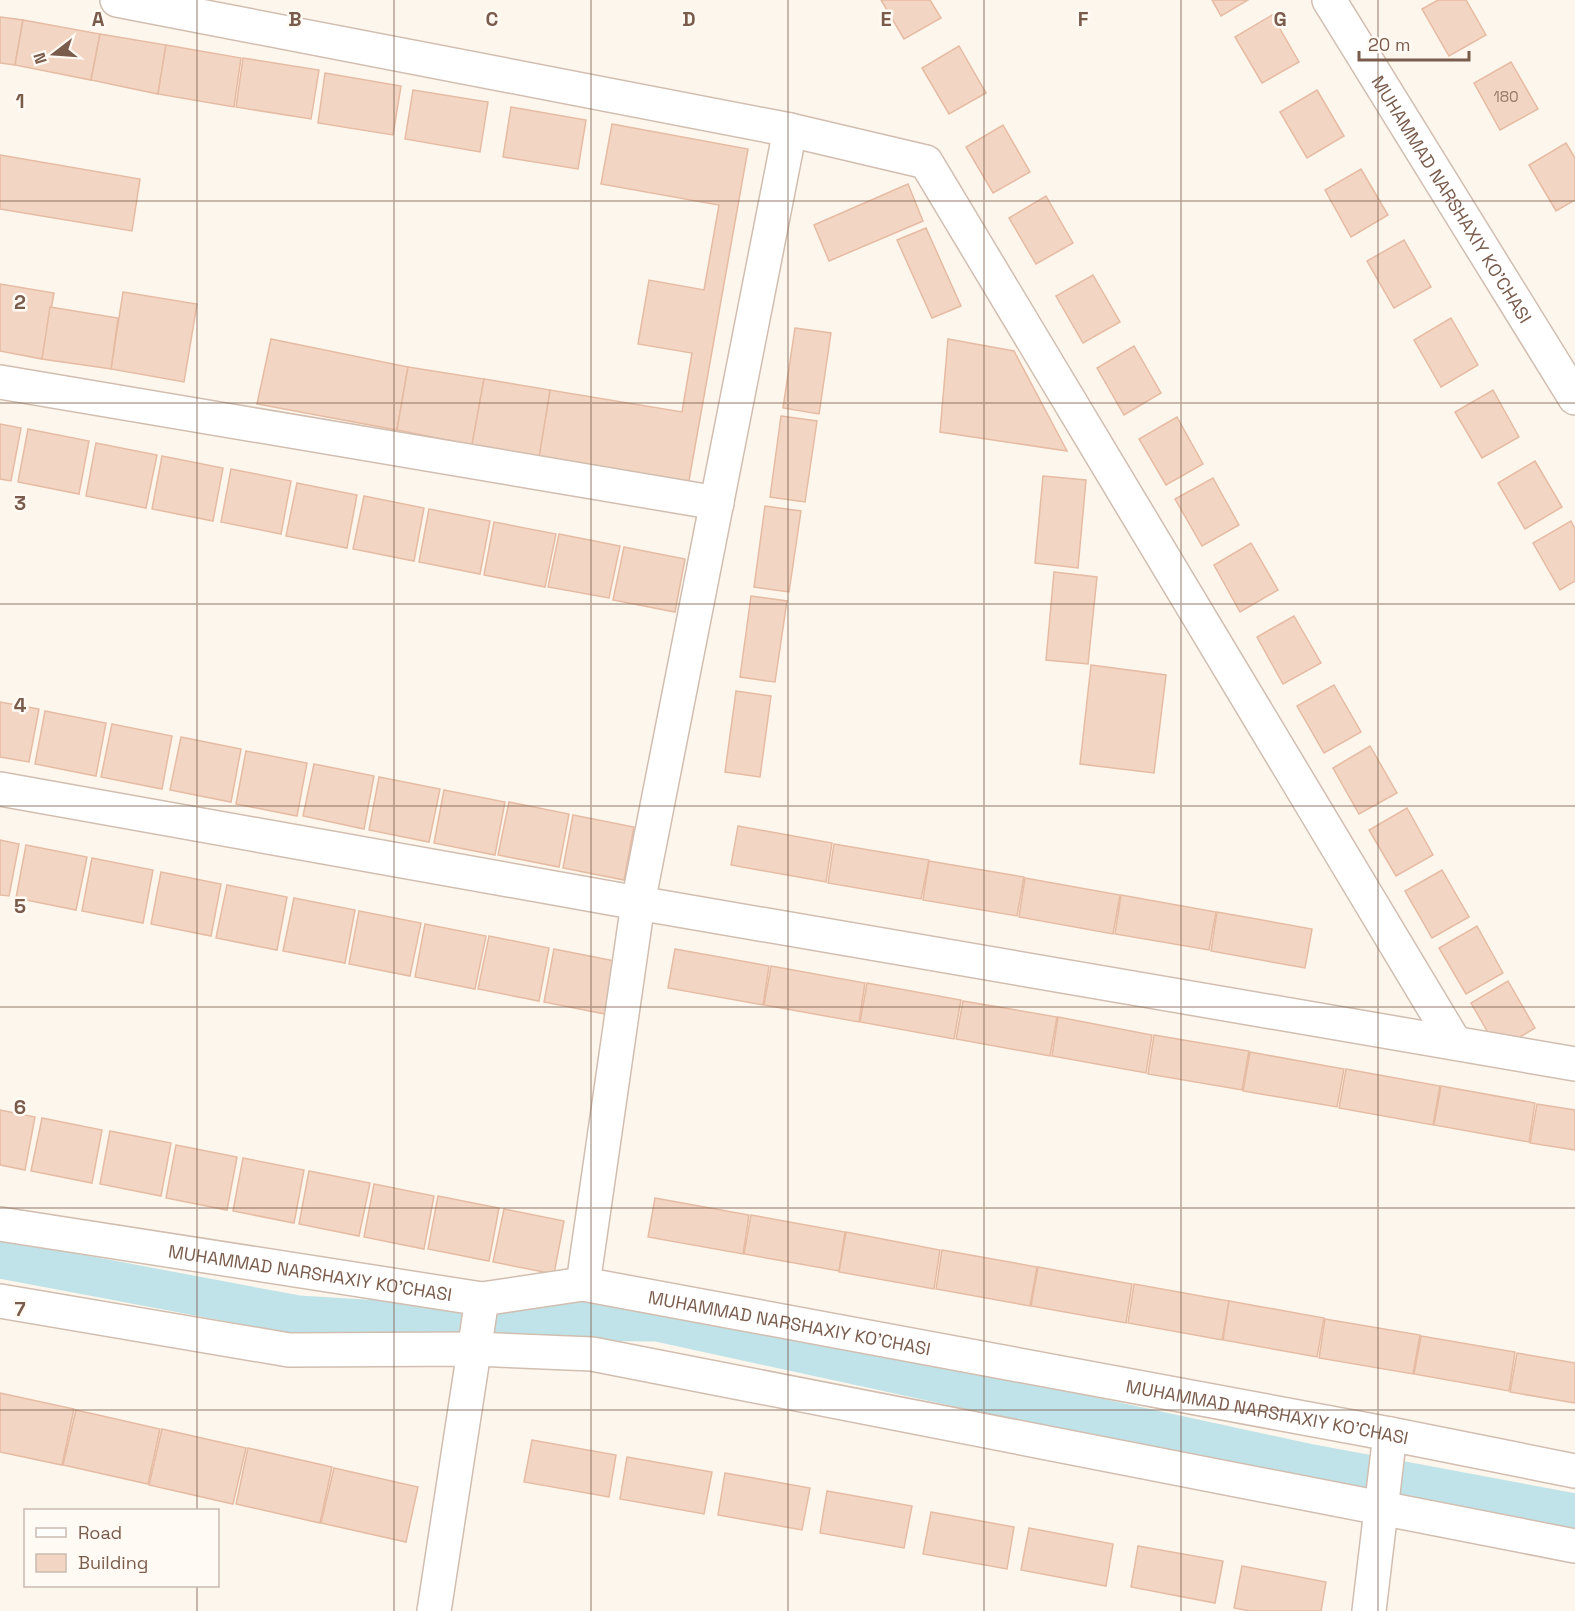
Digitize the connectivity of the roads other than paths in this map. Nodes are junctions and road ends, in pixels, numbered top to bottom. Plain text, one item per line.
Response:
1 (117, 0) edge
2 (1329, 0) edge
3 (789, 129) junction
4 (0, 382) edge
5 (1575, 398) edge
6 (717, 503) junction
7 (0, 789) edge
8 (638, 903) junction
9 (1455, 1043) junction
10 (1575, 1064) edge
11 (0, 1224) edge
12 (583, 1284) junction
13 (482, 1299) junction
14 (0, 1301) edge
15 (475, 1349) junction
16 (1390, 1434) junction
17 (1575, 1471) edge
18 (1381, 1508) junction
19 (1575, 1546) edge
20 (434, 1611) edge
21 (1369, 1611) edge

1 - 3 street
2 - 5 street, MUHAMMAD NARSHAXIY KO'CHASI
3 - 6 street
3 - 9 street
4 - 6 street
6 - 8 street
7 - 8 street
8 - 9 street
8 - 12 street
9 - 10 street
11 - 13 street, MUHAMMAD NARSHAXIY KO'CHASI
12 - 13 street, MUHAMMAD NARSHAXIY KO'CHASI
12 - 16 street, MUHAMMAD NARSHAXIY KO'CHASI
13 - 15 street
14 - 15 street
15 - 18 street
15 - 20 street
16 - 17 street, MUHAMMAD NARSHAXIY KO'CHASI
16 - 18 street
18 - 19 street
18 - 21 street

